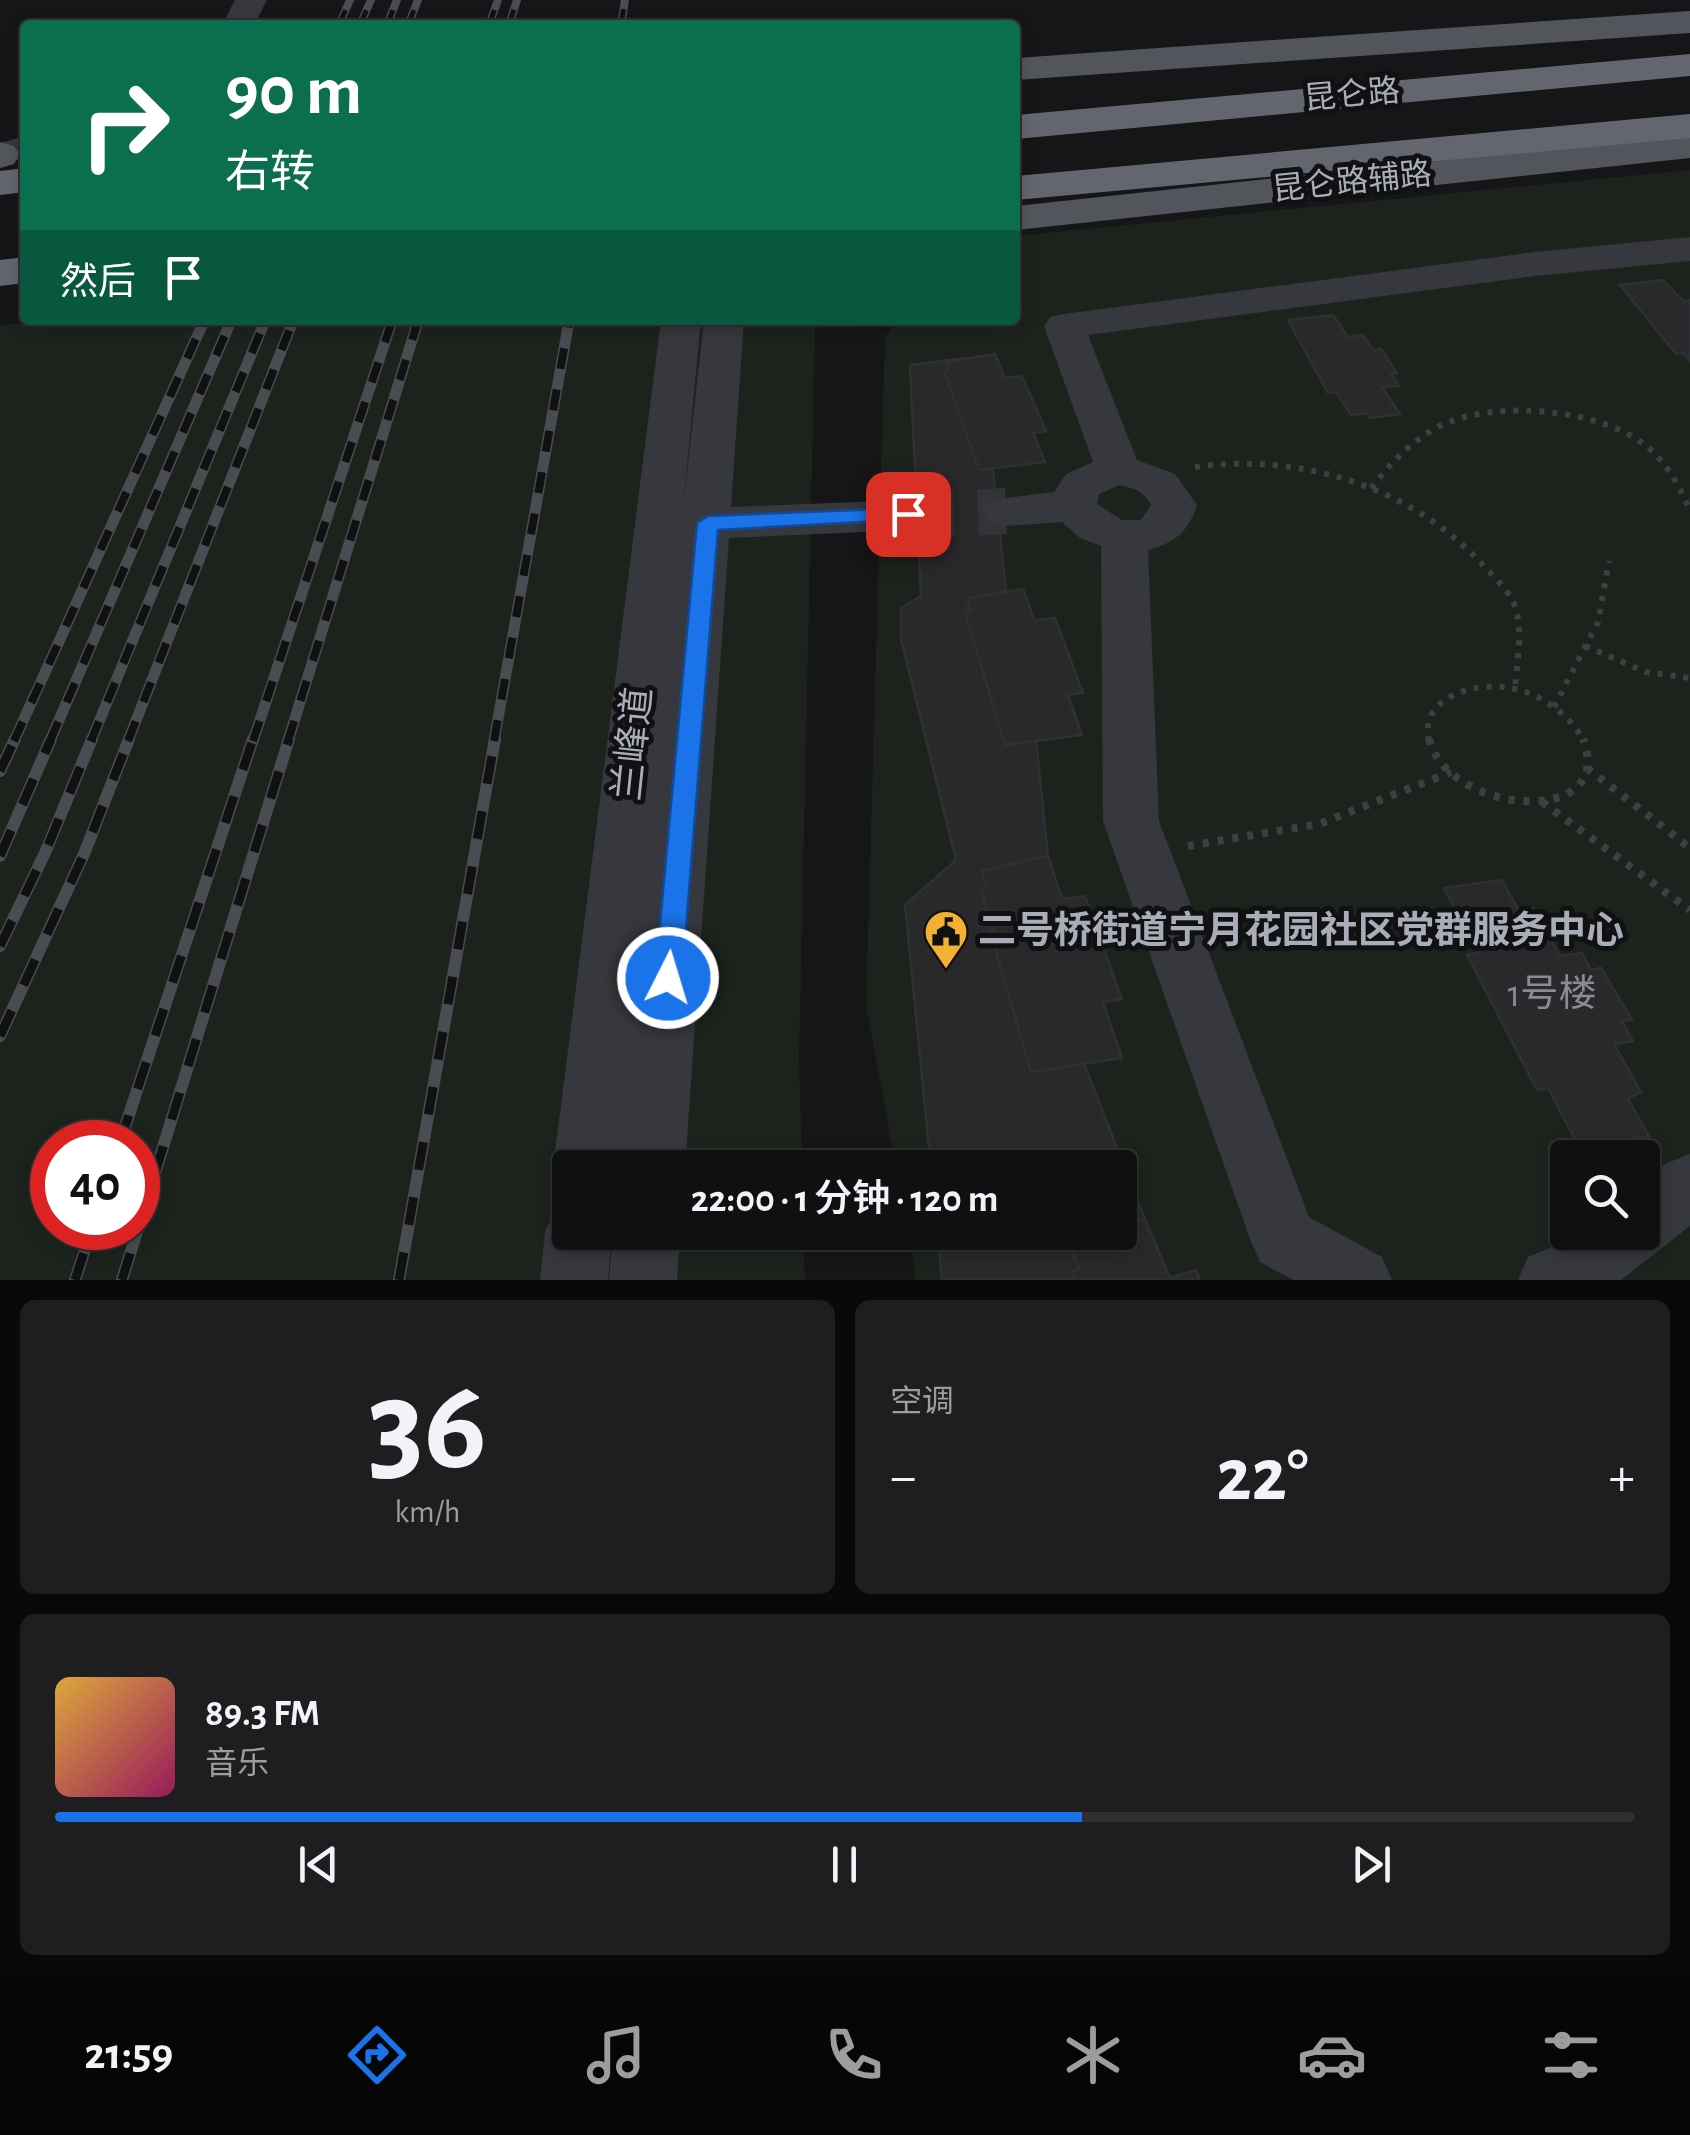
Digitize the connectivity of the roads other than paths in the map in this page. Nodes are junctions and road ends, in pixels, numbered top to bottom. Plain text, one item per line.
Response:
1 (1690, 22) edge
2 (1690, 38) edge
3 (1690, 65) edge
4 (1020, 69) edge
5 (1374, 93) junction
6 (1020, 94) edge
7 (1690, 97) edge
8 (1020, 117) edge
9 (1690, 126) edge
10 (1020, 127) edge
11 (1690, 146) edge
12 (1020, 159) edge
13 (1020, 188) edge
14 (1020, 217) edge
15 (1690, 250) edge
16 (682, 325) edge
17 (723, 325) edge
18 (1134, 474) junction
19 (1074, 506) junction
20 (1006, 511) tunnel mouth
21 (908, 514) tunnel mouth
22 (683, 524) junction
23 (1124, 537) junction
24 (589, 1150) edge
25 (653, 1150) edge
26 (1690, 1186) edge
27 (1660, 1210) edge
28 (577, 1250) edge
29 (645, 1250) edge
30 (1607, 1250) edge
31 (574, 1280) edge
32 (642, 1280) edge
33 (1358, 1280) edge
34 (1552, 1280) edge

1 - 4 main road
2 - 6 highway
3 - 5 highway, 昆仑路
5 - 8 highway
5 - 10 highway, 昆仑路
7 - 12 highway, 昆仑路
9 - 13 highway
11 - 14 main road, 昆仑路辅路
15 - 18 street
16 - 22 street, 兰峰道
17 - 22 street, 兰峰道
18 - 19 street
18 - 23 street
19 - 20 street
19 - 23 street
21 - 22 street
22 - 24 street, 兰峰道
22 - 25 street, 兰峰道
23 - 33 street
26 - 27 street
28 - 31 street
29 - 32 street
30 - 34 street

